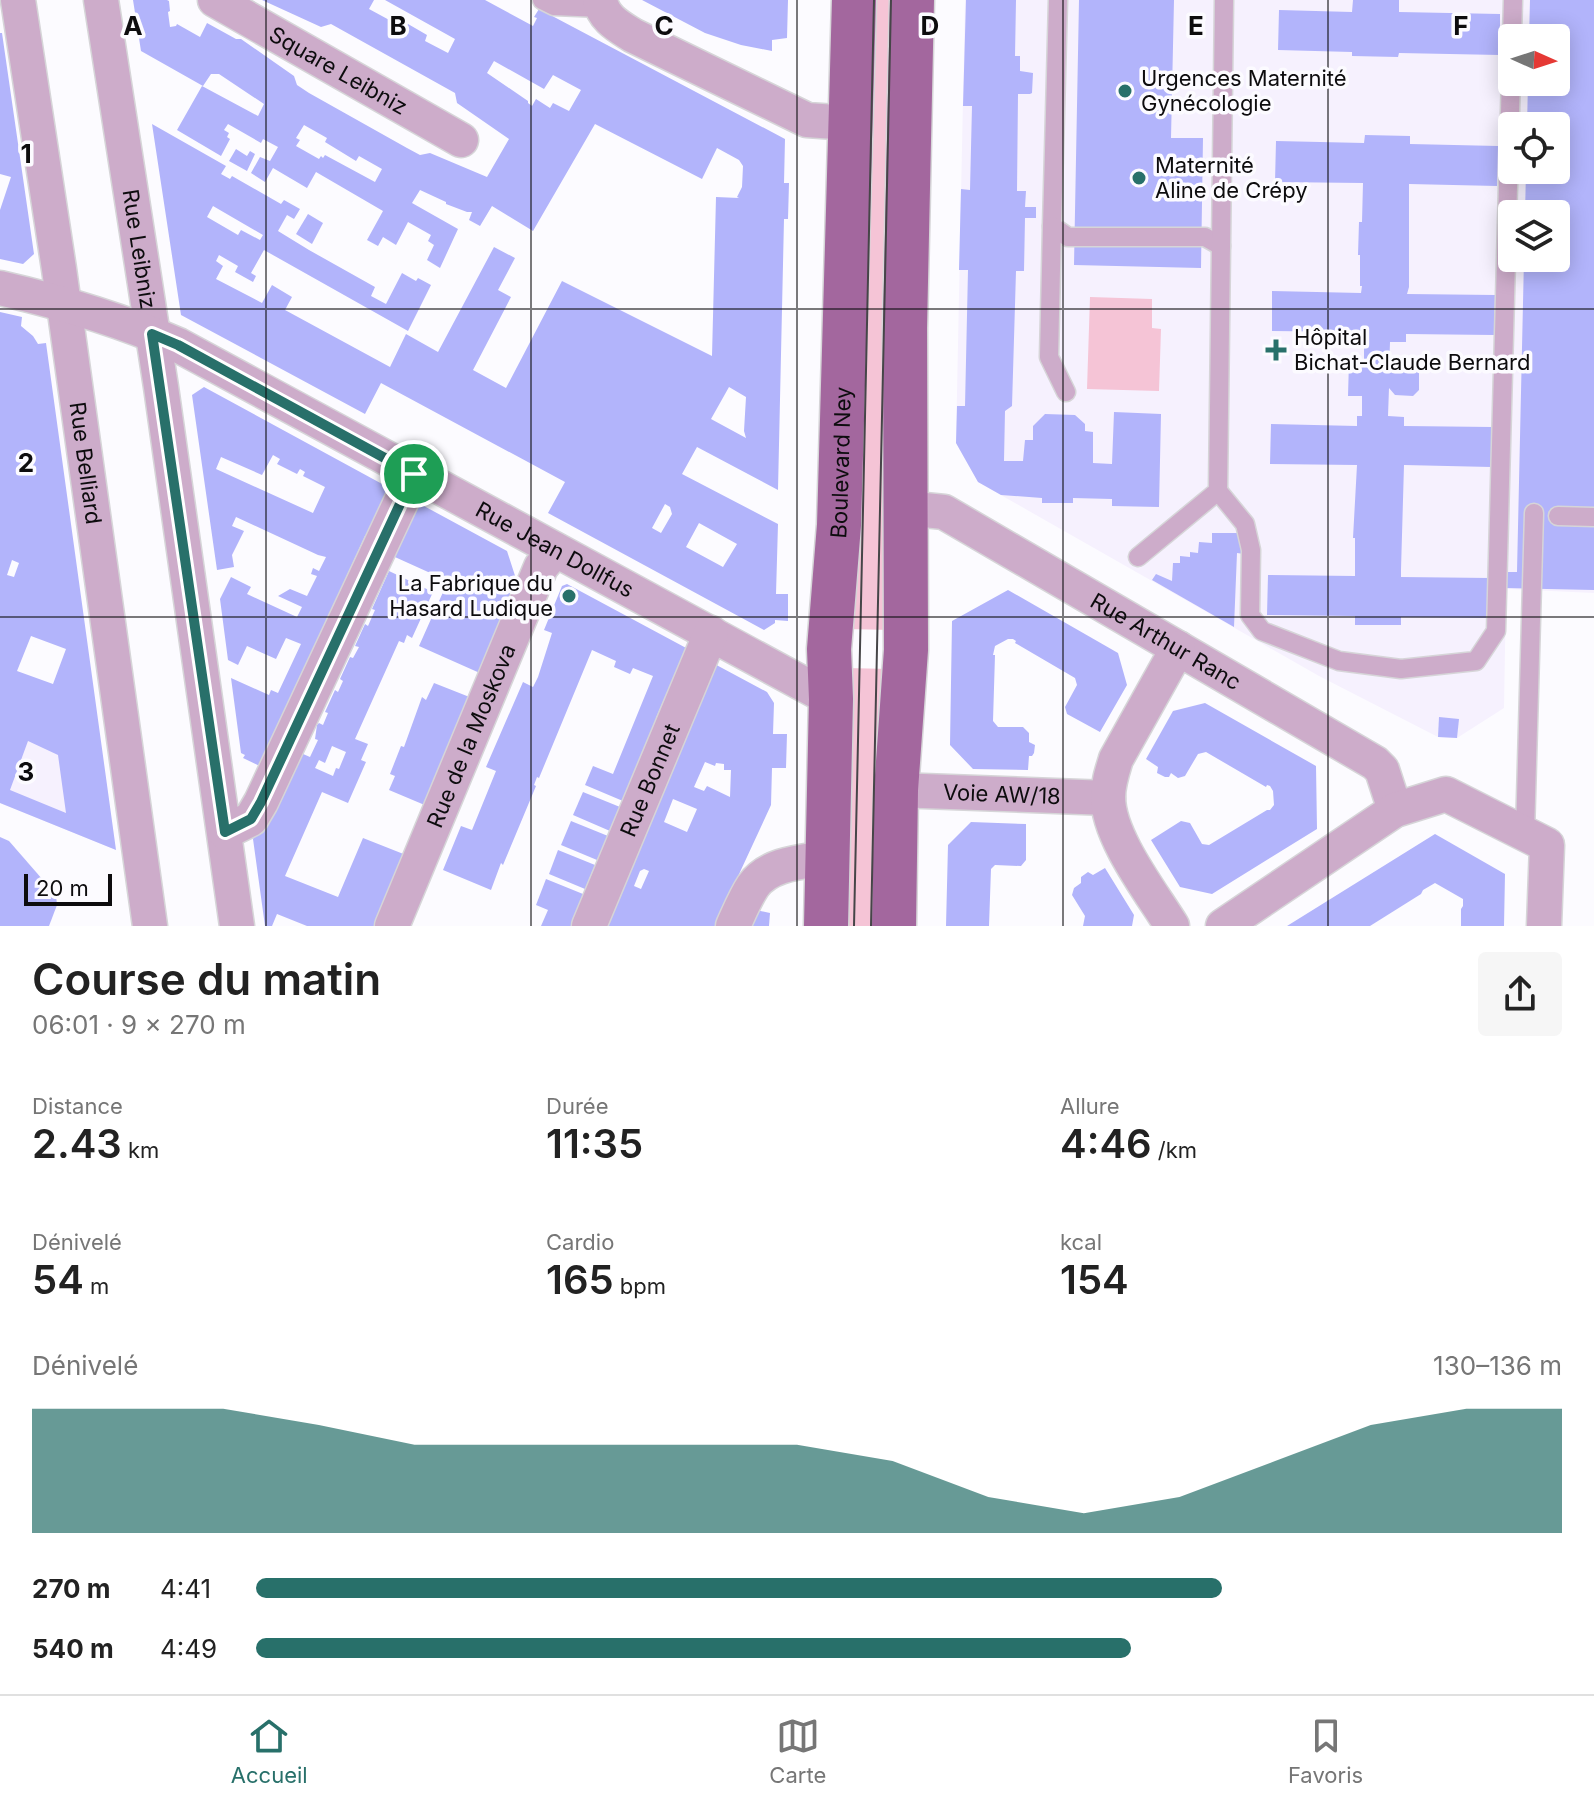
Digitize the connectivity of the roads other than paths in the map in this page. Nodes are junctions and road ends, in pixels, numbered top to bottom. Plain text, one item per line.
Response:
1 (18, 0) edge
2 (101, 0) edge
3 (215, 0) edge
4 (542, 0) edge
5 (854, 0) edge
6 (912, 0) edge
7 (1058, 0) edge
8 (1224, 0) edge
9 (1513, 0) edge
10 (601, 4) edge
11 (850, 123) junction
12 (461, 140) dead end
13 (1052, 226) junction
14 (1221, 246) junction
15 (0, 288) edge
16 (63, 303) junction
17 (152, 334) junction
18 (1066, 392) dead end
19 (414, 474) junction
20 (1218, 491) junction
21 (905, 508) junction
22 (1534, 513) dead end
23 (1558, 516) dead end
24 (1594, 517) edge
25 (555, 550) junction
26 (1138, 557) dead end
27 (711, 633) junction
28 (1178, 648) junction
29 (831, 699) junction
30 (896, 790) junction
31 (1108, 798) junction
32 (1395, 810) junction
33 (225, 832) junction
34 (1525, 833) junction
35 (827, 858) junction
36 (150, 926) edge
37 (237, 926) edge
38 (392, 926) edge
39 (589, 926) edge
40 (733, 926) edge
41 (826, 926) edge
42 (894, 926) edge
43 (1172, 926) edge
44 (1223, 926) edge
45 (1544, 926) edge

1 - 16 street, Rue Belliard
2 - 17 street, Rue Leibniz
3 - 12 street, Square Leibniz
4 - 10 lane
5 - 11 main road, Boulevard Ney
6 - 21 main road
7 - 13 lane
8 - 14 lane
9 - 20 lane
10 - 11 street
11 - 29 main road, Boulevard Ney
13 - 14 lane
13 - 18 lane
14 - 20 lane
15 - 16 street, Rue Jean Dollfus
16 - 17 street, Rue Jean Dollfus
16 - 36 street, Rue Belliard
17 - 19 street, Rue Jean Dollfus
17 - 33 street, Rue Leibniz
19 - 25 street, Rue Jean Dollfus
19 - 33 street
20 - 26 lane
21 - 28 street, Rue Arthur Ranc
21 - 30 main road
22 - 34 lane
23 - 24 lane
25 - 27 street, Rue Jean Dollfus
25 - 38 street, Rue de la Moskova
27 - 29 street, Rue Jean Dollfus
27 - 39 street, Rue Bonnet
28 - 31 street
28 - 32 street, Rue Arthur Ranc
29 - 35 main road, Boulevard Ney
30 - 31 street, Voie AW/18
30 - 42 main road
31 - 43 street
32 - 34 street
32 - 44 street
33 - 37 street, Rue Leibniz
34 - 45 street
35 - 40 street
35 - 41 main road, Boulevard Ney

